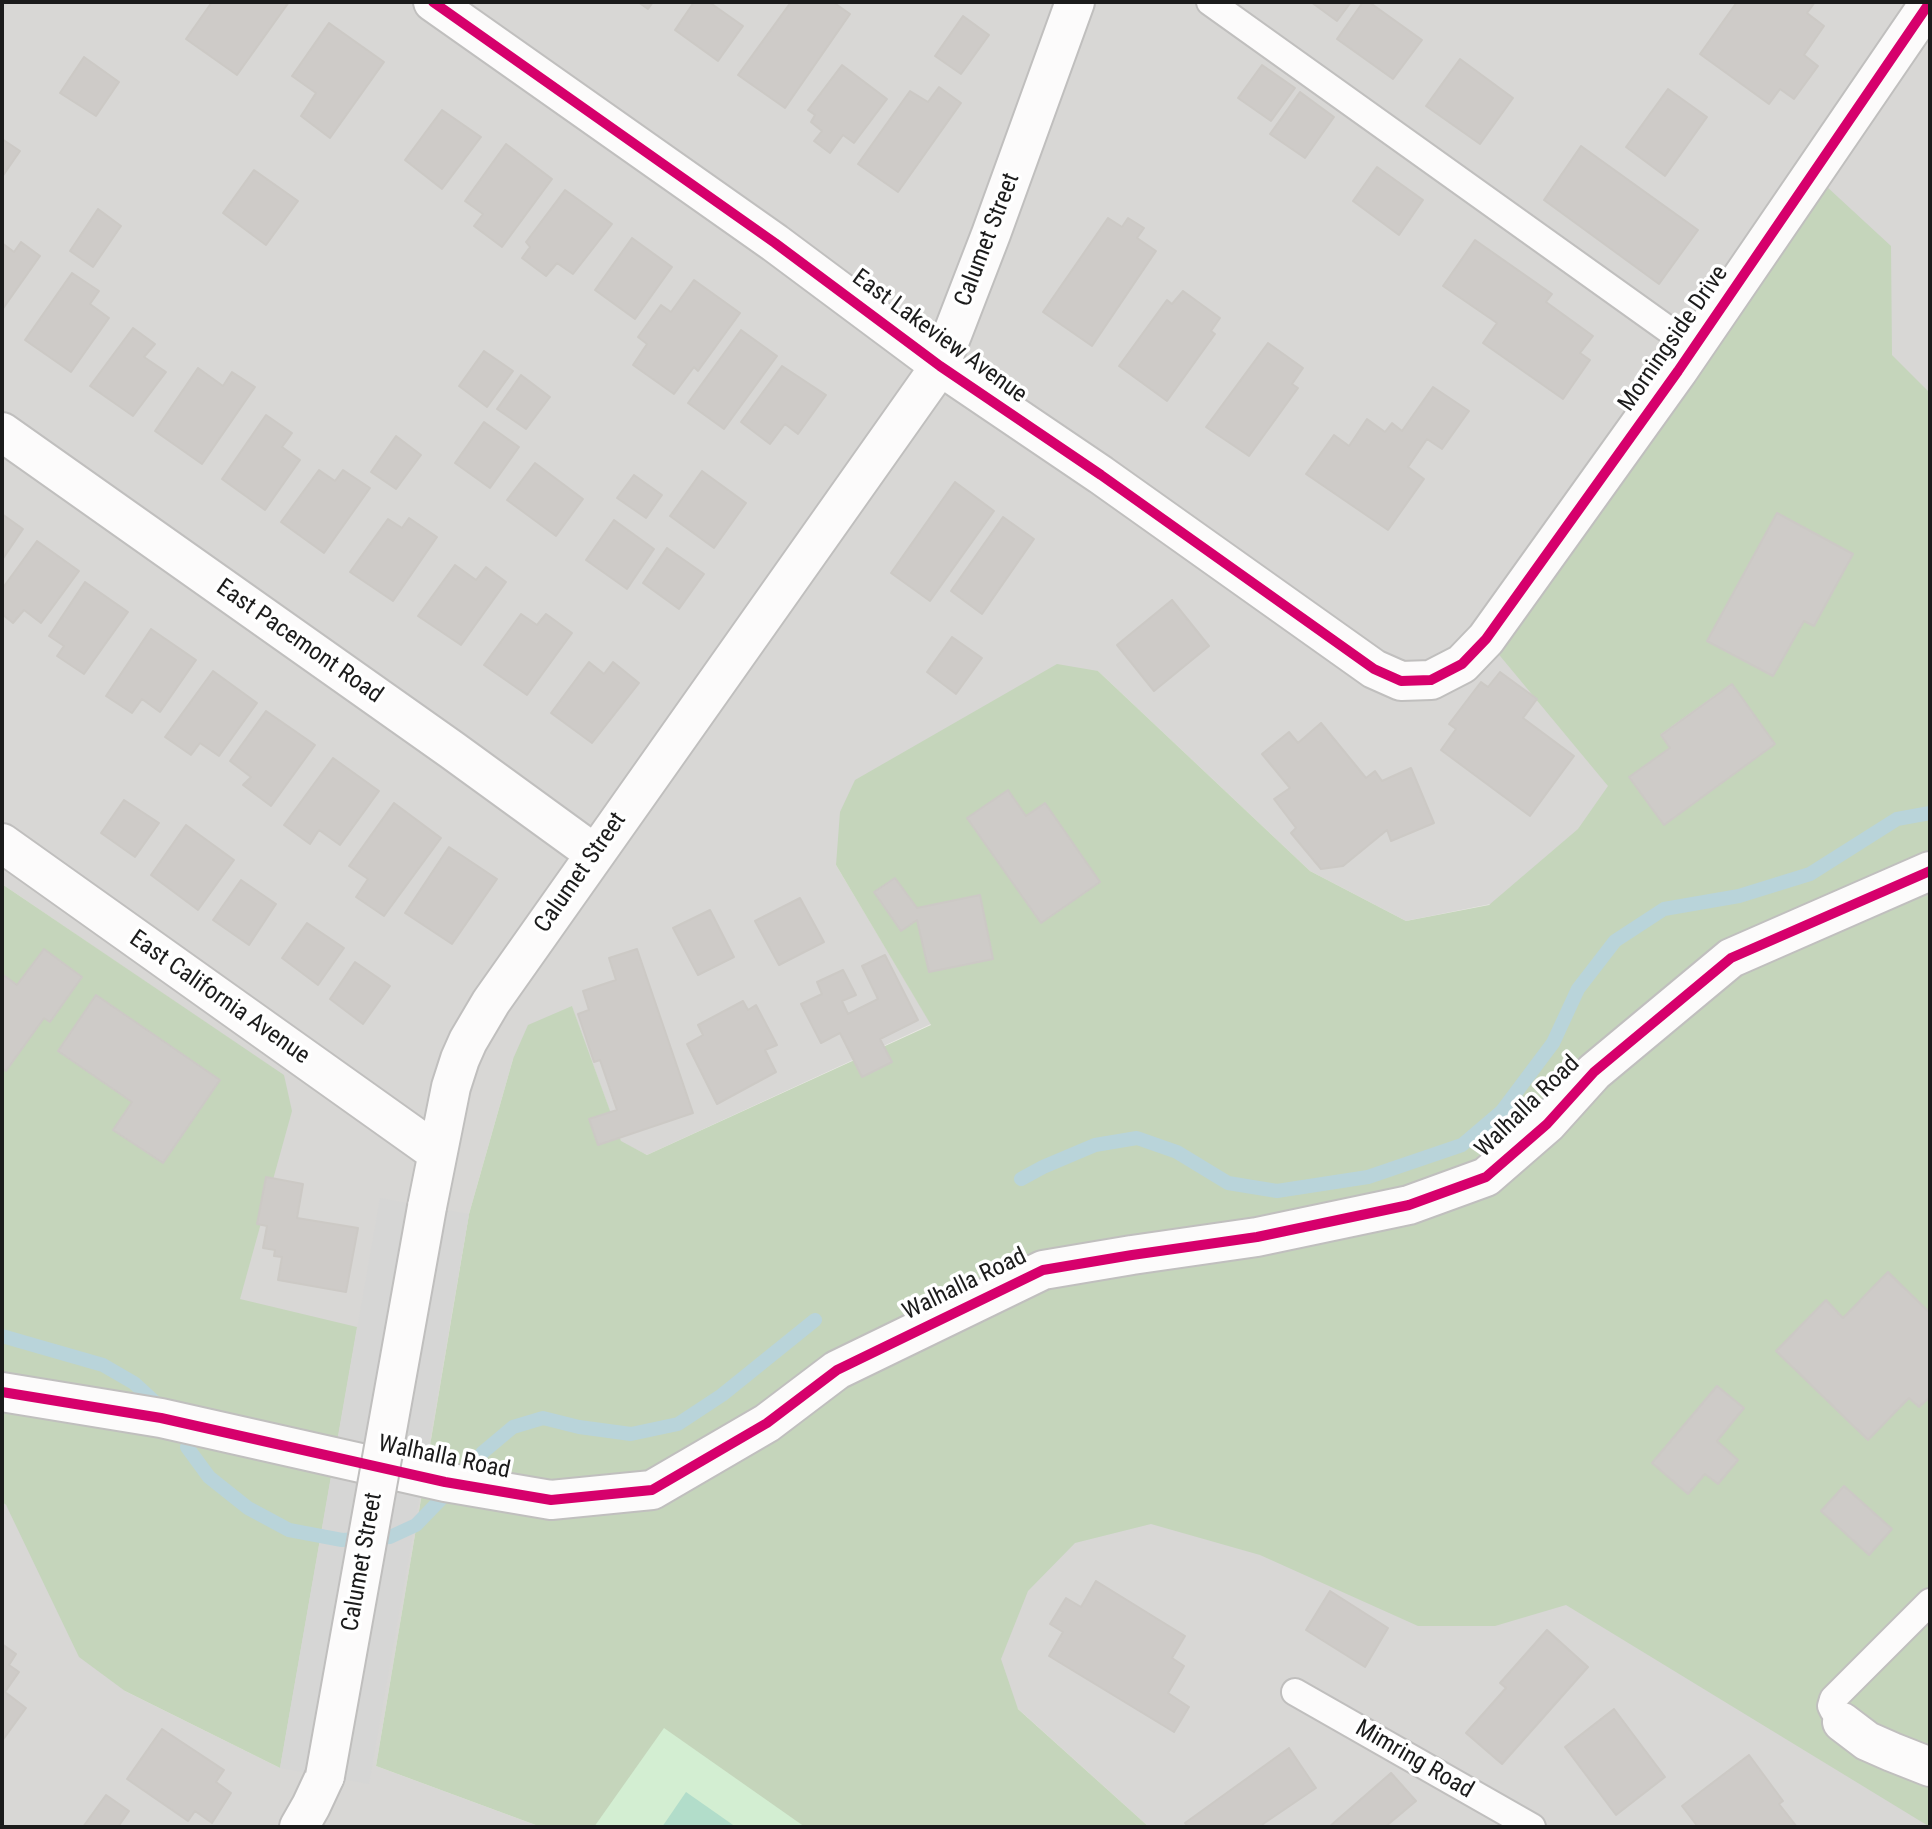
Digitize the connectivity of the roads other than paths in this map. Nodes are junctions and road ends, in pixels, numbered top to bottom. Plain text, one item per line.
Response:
1 (433, 2) edge
2 (1075, 2) edge
3 (1210, 2) edge
4 (1930, 2) edge
5 (1694, 348) junction
6 (940, 366) junction
7 (2, 432) edge
8 (1431, 681) joint
9 (2, 844) edge
10 (595, 854) junction
11 (1930, 871) edge
12 (436, 1152) junction
13 (2, 1392) edge
14 (1930, 1602) edge
15 (1296, 1692) dead end
16 (1842, 1722) joint
17 (1930, 1767) edge
18 (299, 1827) edge
19 (1532, 1827) edge

1 - 6 street, East Lakeview Avenue
2 - 6 street, Calumet Street
3 - 5 lane
4 - 5 street, Morningside Drive
5 - 8 street, Morningside Drive
6 - 8 street, East Lakeview Avenue
6 - 10 street, Calumet Street
7 - 10 street, East Pacemont Road
9 - 12 street, East California Avenue
10 - 12 street, Calumet Street
11 - 13 street, Walhalla Road
12 - 18 street, Calumet Street, bridge
14 - 16 lane
15 - 19 lane, Mimring Road
16 - 17 street

